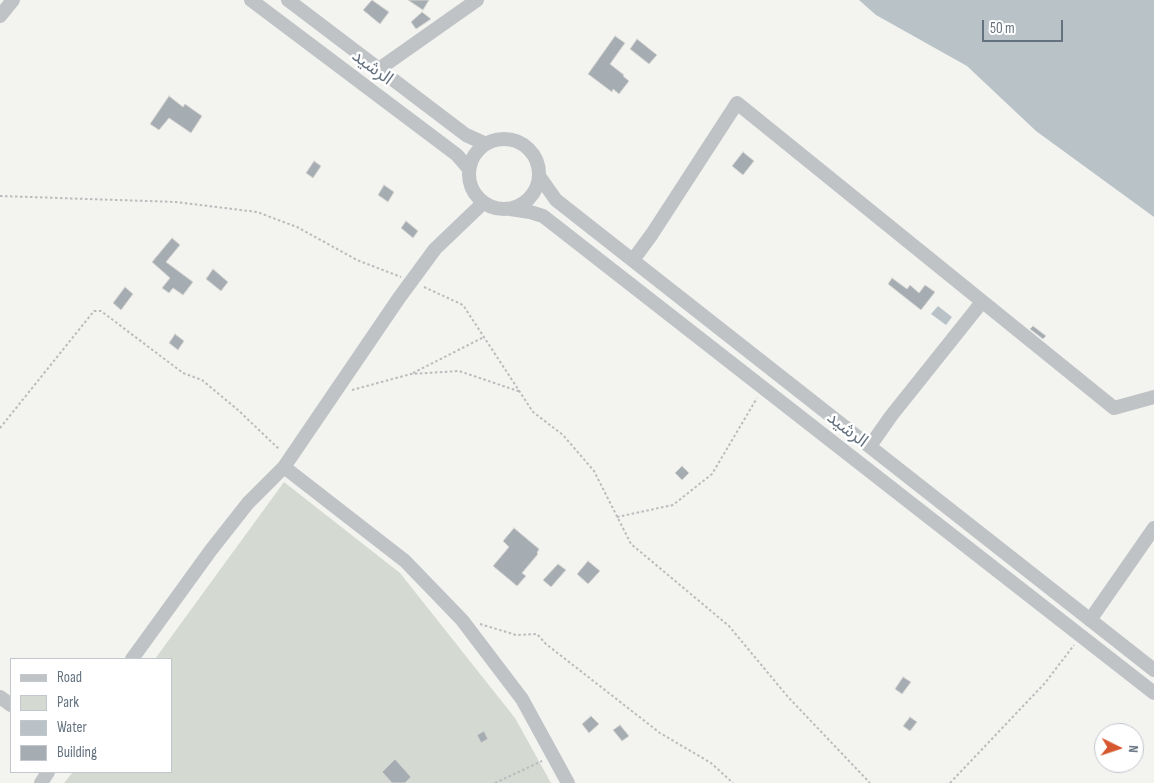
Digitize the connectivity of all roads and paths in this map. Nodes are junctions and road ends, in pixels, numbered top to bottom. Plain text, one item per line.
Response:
1 (12, 0) edge
2 (251, 0) edge
3 (476, 0) edge
4 (294, 2) edge
5 (0, 16) edge
6 (379, 68) junction
7 (486, 144) junction
8 (469, 169) junction
9 (539, 176) junction
10 (0, 196) edge
11 (482, 204) junction
12 (510, 209) junction
13 (632, 260) junction
14 (412, 281) junction
15 (982, 302) junction
16 (484, 337) junction
17 (411, 374) junction
18 (763, 388) junction
19 (521, 392) junction
20 (333, 395) junction
21 (1154, 397) edge
22 (0, 428) edge
23 (870, 446) junction
24 (287, 463) junction
25 (617, 517) junction
26 (1154, 528) edge
27 (462, 620) junction
28 (1090, 620) junction
29 (1080, 635) junction
30 (133, 658) edge
31 (1154, 670) edge
32 (1154, 693) edge
33 (0, 696) edge
34 (10, 704) edge
35 (553, 756) junction
36 (495, 783) edge
37 (568, 783) edge
38 (733, 783) edge
39 (870, 783) edge
40 (950, 783) edge

1 - 5 street
2 - 8 street, الرشيد
3 - 6 street
4 - 6 street, الرشيد
6 - 7 street, الرشيد
7 - 8 street
7 - 9 street
8 - 11 street
9 - 12 street
9 - 13 street, الرشيد
10 - 14 path
11 - 12 street
11 - 14 street
12 - 18 street, الرشيد
13 - 15 street
13 - 23 street, الرشيد
14 - 16 path
14 - 20 street
15 - 21 street
15 - 23 street
16 - 17 path
16 - 19 path
17 - 19 path
17 - 20 path
18 - 25 path
18 - 29 street, الرشيد
19 - 25 path
20 - 24 street
22 - 24 path
23 - 28 street, الرشيد
24 - 27 street
24 - 30 street
25 - 39 path
26 - 28 street
27 - 35 street
27 - 38 path
28 - 31 street, الرشيد
29 - 32 street, الرشيد
29 - 40 path
33 - 34 street
35 - 36 path
35 - 37 street

